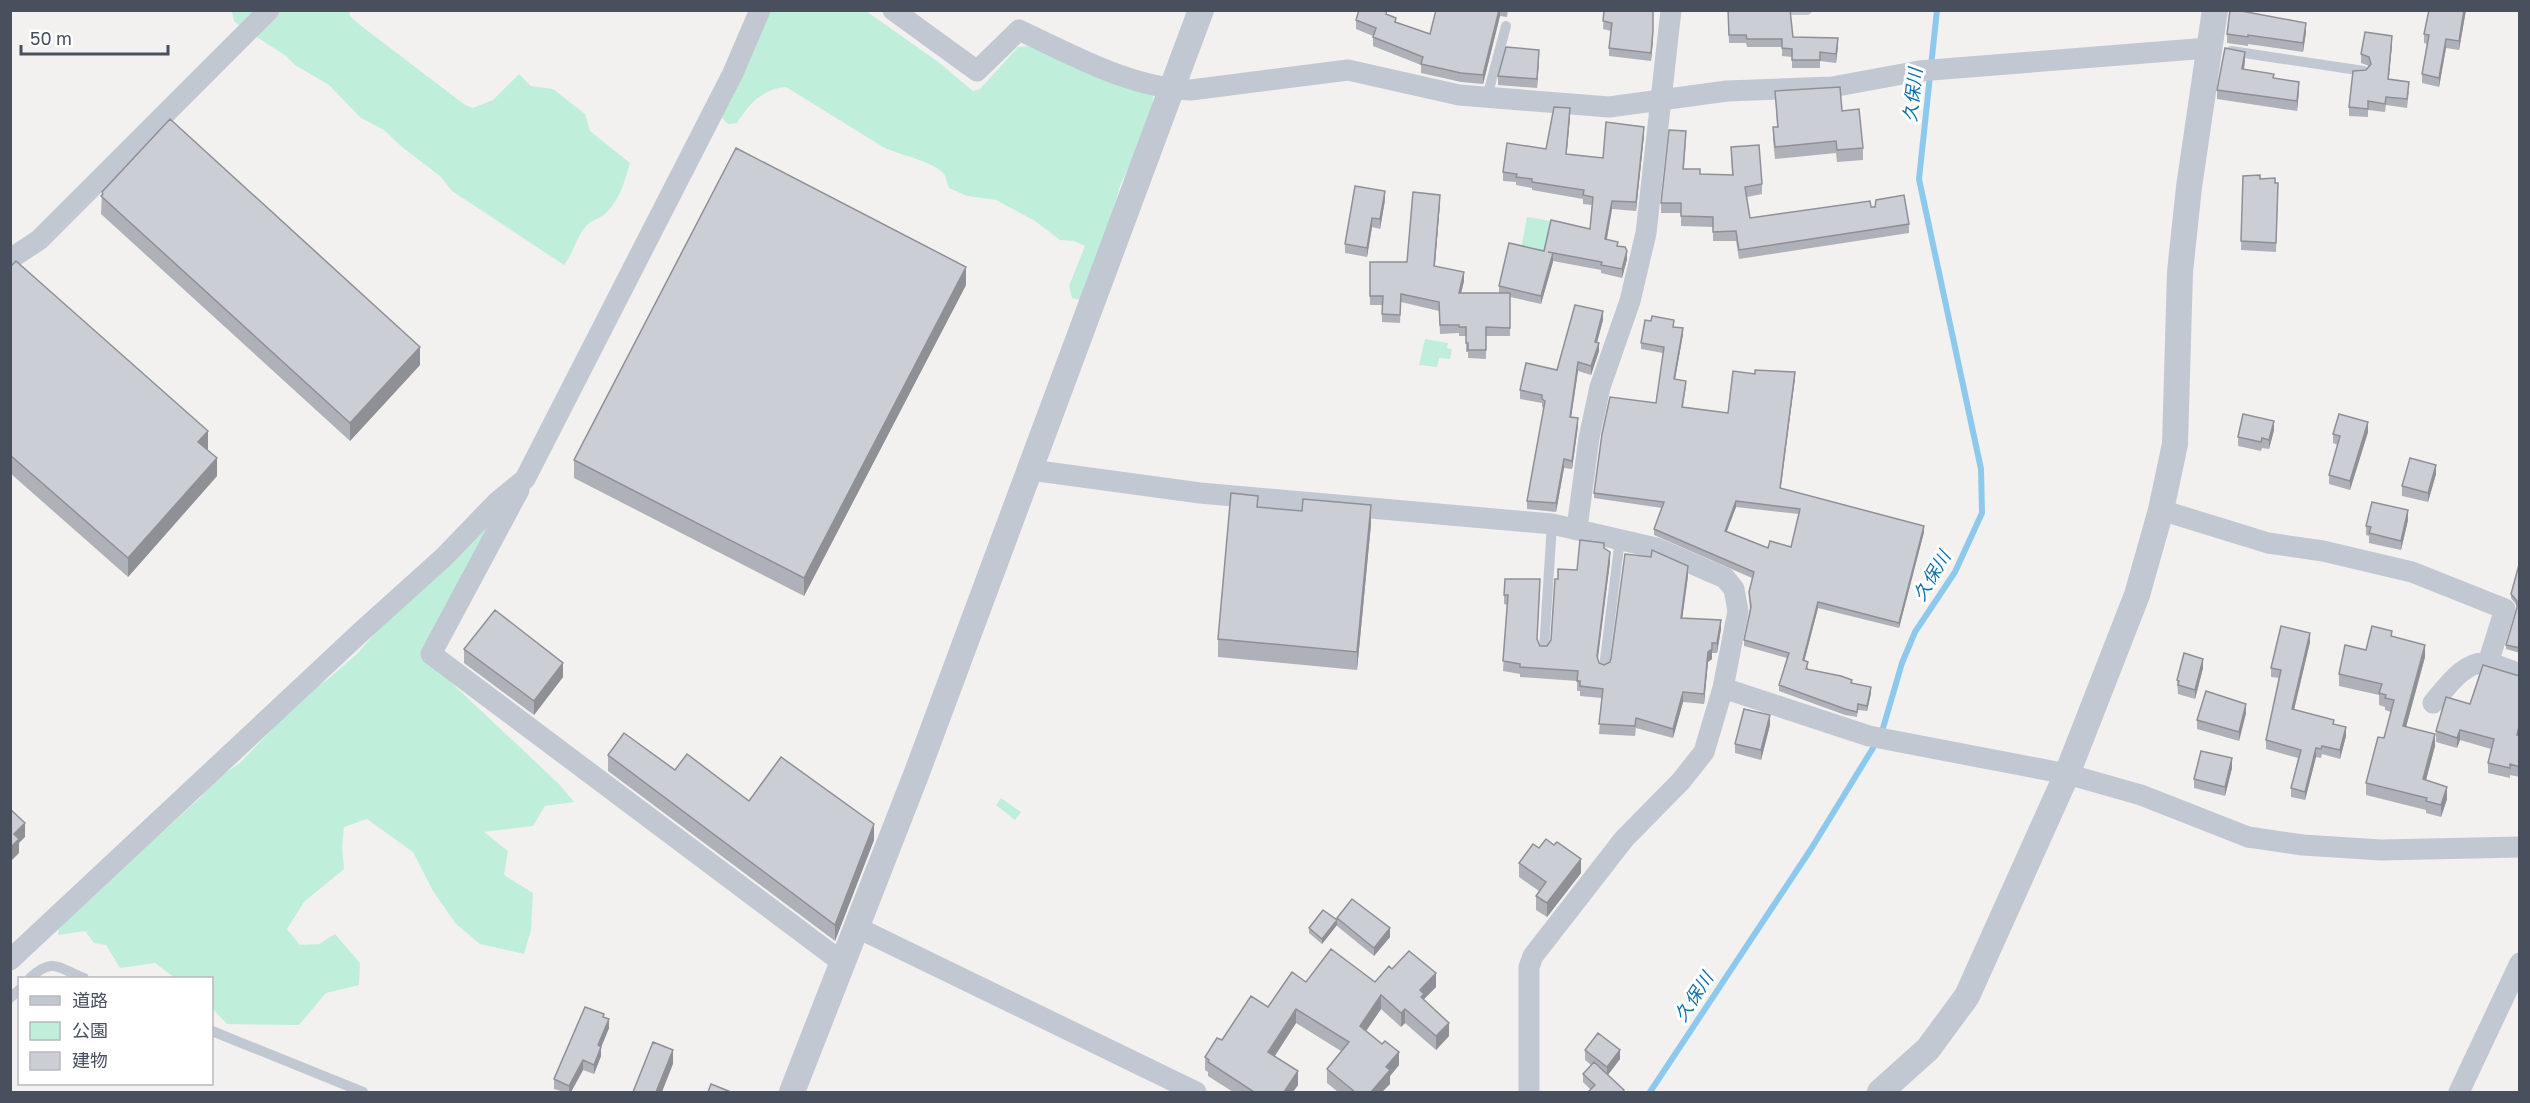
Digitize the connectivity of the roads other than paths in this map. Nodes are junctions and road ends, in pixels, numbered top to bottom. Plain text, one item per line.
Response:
1 (269, 10) edge
2 (760, 10) edge
3 (893, 10) edge
4 (1201, 10) edge
5 (1671, 10) edge
6 (1776, 10) edge
7 (1807, 10) edge
8 (2215, 10) edge
9 (1506, 26) dead end
10 (2208, 48) junction
11 (2364, 71) edge
12 (1172, 90) junction
13 (1487, 97) junction
14 (1662, 101) junction
15 (10, 259) edge
16 (1031, 470) junction
17 (525, 479) junction
18 (2161, 510) junction
19 (1552, 524) junction
20 (1577, 528) junction
21 (1620, 539) junction
22 (1544, 649) edge
23 (2488, 663) junction
24 (1604, 667) edge
25 (2520, 674) edge
26 (1723, 688) junction
27 (2433, 703) dead end
28 (2067, 774) junction
29 (2520, 848) edge
30 (856, 927) junction
31 (10, 960) edge
32 (843, 963) junction
33 (2520, 963) edge
34 (31, 977) edge
35 (81, 977) edge
36 (213, 1031) edge
37 (363, 1092) edge
38 (792, 1092) edge
39 (1196, 1092) edge
40 (1530, 1092) edge
41 (1880, 1092) edge
42 (2459, 1092) edge

1 - 15 street
2 - 17 street
3 - 12 street
4 - 12 street
5 - 14 street
6 - 7 lane
8 - 10 street
9 - 13 lane
10 - 11 lane
10 - 14 street
10 - 18 street
12 - 13 street
12 - 16 street
13 - 14 street
14 - 20 street
16 - 19 street
16 - 30 street
17 - 31 street
17 - 32 street
18 - 23 street
18 - 28 street
19 - 20 street
19 - 22 lane
20 - 21 street
21 - 24 lane
21 - 26 street
23 - 25 street
23 - 27 street
26 - 28 street
26 - 40 street
28 - 29 street
28 - 41 street
30 - 32 street
30 - 39 street
32 - 38 street
33 - 42 street
34 - 35 lane
36 - 37 lane

